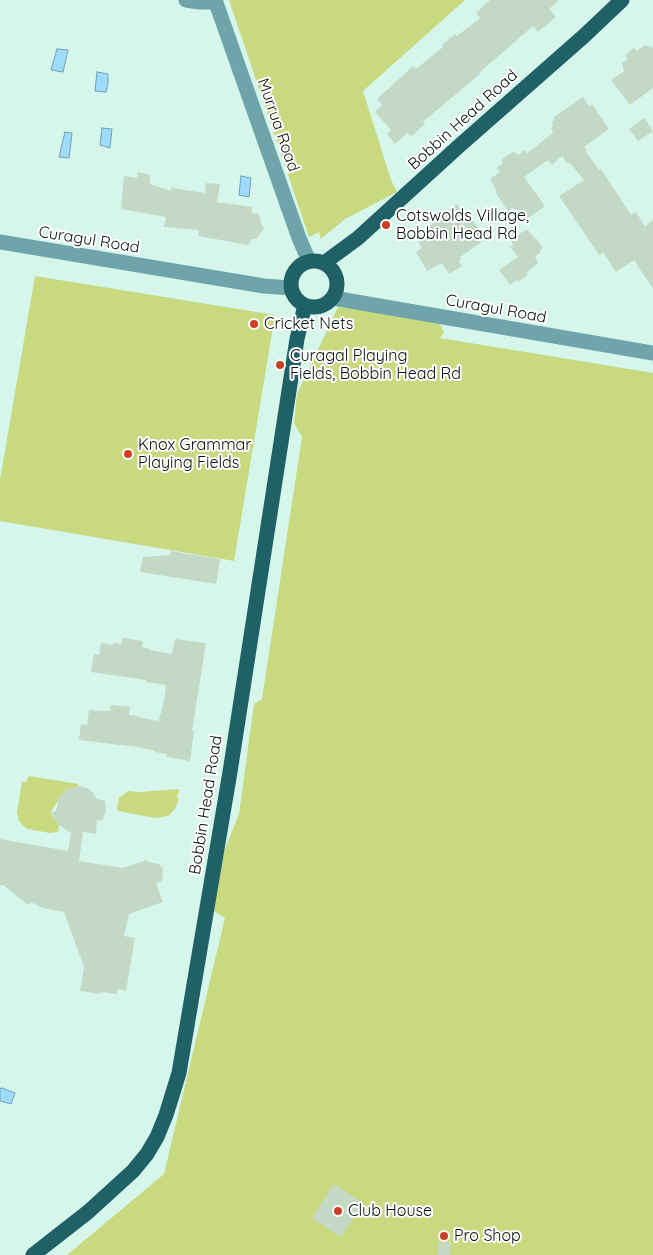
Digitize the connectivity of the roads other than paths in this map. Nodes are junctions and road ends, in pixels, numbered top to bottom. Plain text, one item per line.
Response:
1 (186, 0) edge
2 (622, 0) edge
3 (215, 1) edge
4 (0, 242) edge
5 (309, 261) junction
6 (324, 263) junction
7 (291, 288) junction
8 (333, 298) junction
9 (305, 305) junction
10 (653, 353) edge
11 (33, 1255) edge

1 - 3 street
2 - 6 main road, Bobbin Head Road
3 - 5 street, Murrua Road
4 - 7 street, Curagul Road
5 - 6 main road
5 - 7 main road
6 - 8 main road
7 - 9 main road
8 - 9 main road
8 - 10 street, Curagul Road
9 - 11 main road, Bobbin Head Road

